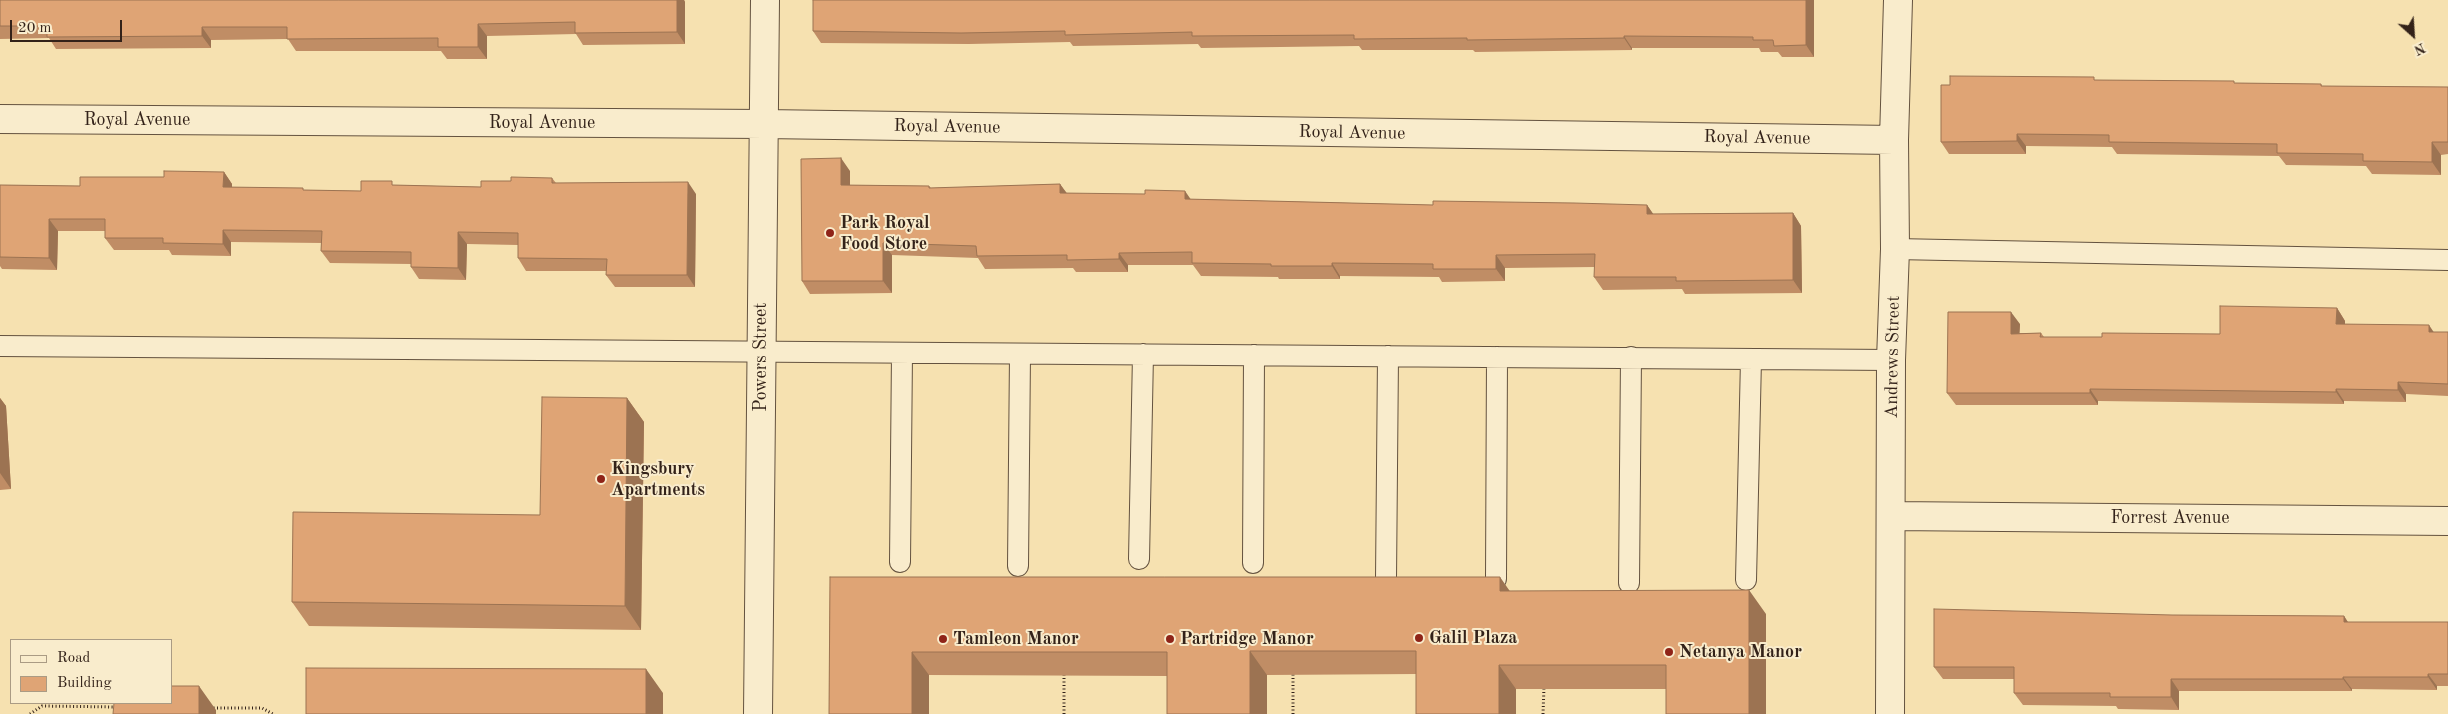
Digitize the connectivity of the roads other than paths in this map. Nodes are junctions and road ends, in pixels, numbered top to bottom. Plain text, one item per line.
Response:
1 (764, 0) edge
2 (1898, 0) edge
3 (0, 119) edge
4 (764, 124) junction
5 (1894, 140) junction
6 (1896, 249) junction
7 (2448, 260) edge
8 (0, 346) edge
9 (762, 352) junction
10 (902, 353) junction
11 (1020, 354) junction
12 (1143, 354) junction
13 (1254, 355) junction
14 (1388, 356) junction
15 (1497, 357) junction
16 (1631, 358) junction
17 (1751, 359) junction
18 (1892, 360) junction
19 (1892, 516) junction
20 (2448, 521) edge
21 (1139, 559) dead end
22 (900, 562) dead end
23 (1252, 563) dead end
24 (1018, 566) dead end
25 (1386, 579) edge
26 (1496, 579) edge
27 (1746, 580) dead end
28 (1629, 583) dead end
29 (758, 714) edge
30 (1890, 714) edge

1 - 4 street, Powers Street
2 - 5 street, Andrews Street
3 - 4 street, Royal Avenue
4 - 5 street, Royal Avenue
4 - 9 street, Powers Street
5 - 6 street, Andrews Street
6 - 7 lane
6 - 18 street, Andrews Street
8 - 9 lane
9 - 10 lane
9 - 29 street, Powers Street
10 - 11 lane
10 - 22 lane
11 - 12 lane
11 - 24 lane
12 - 13 lane
12 - 21 lane
13 - 14 lane
13 - 23 lane
14 - 15 lane
14 - 25 lane
15 - 16 lane
15 - 26 lane
16 - 17 lane
16 - 28 lane
17 - 18 lane
17 - 27 lane
18 - 19 street, Andrews Street
19 - 20 street, Forrest Avenue
19 - 30 street, Andrews Street

